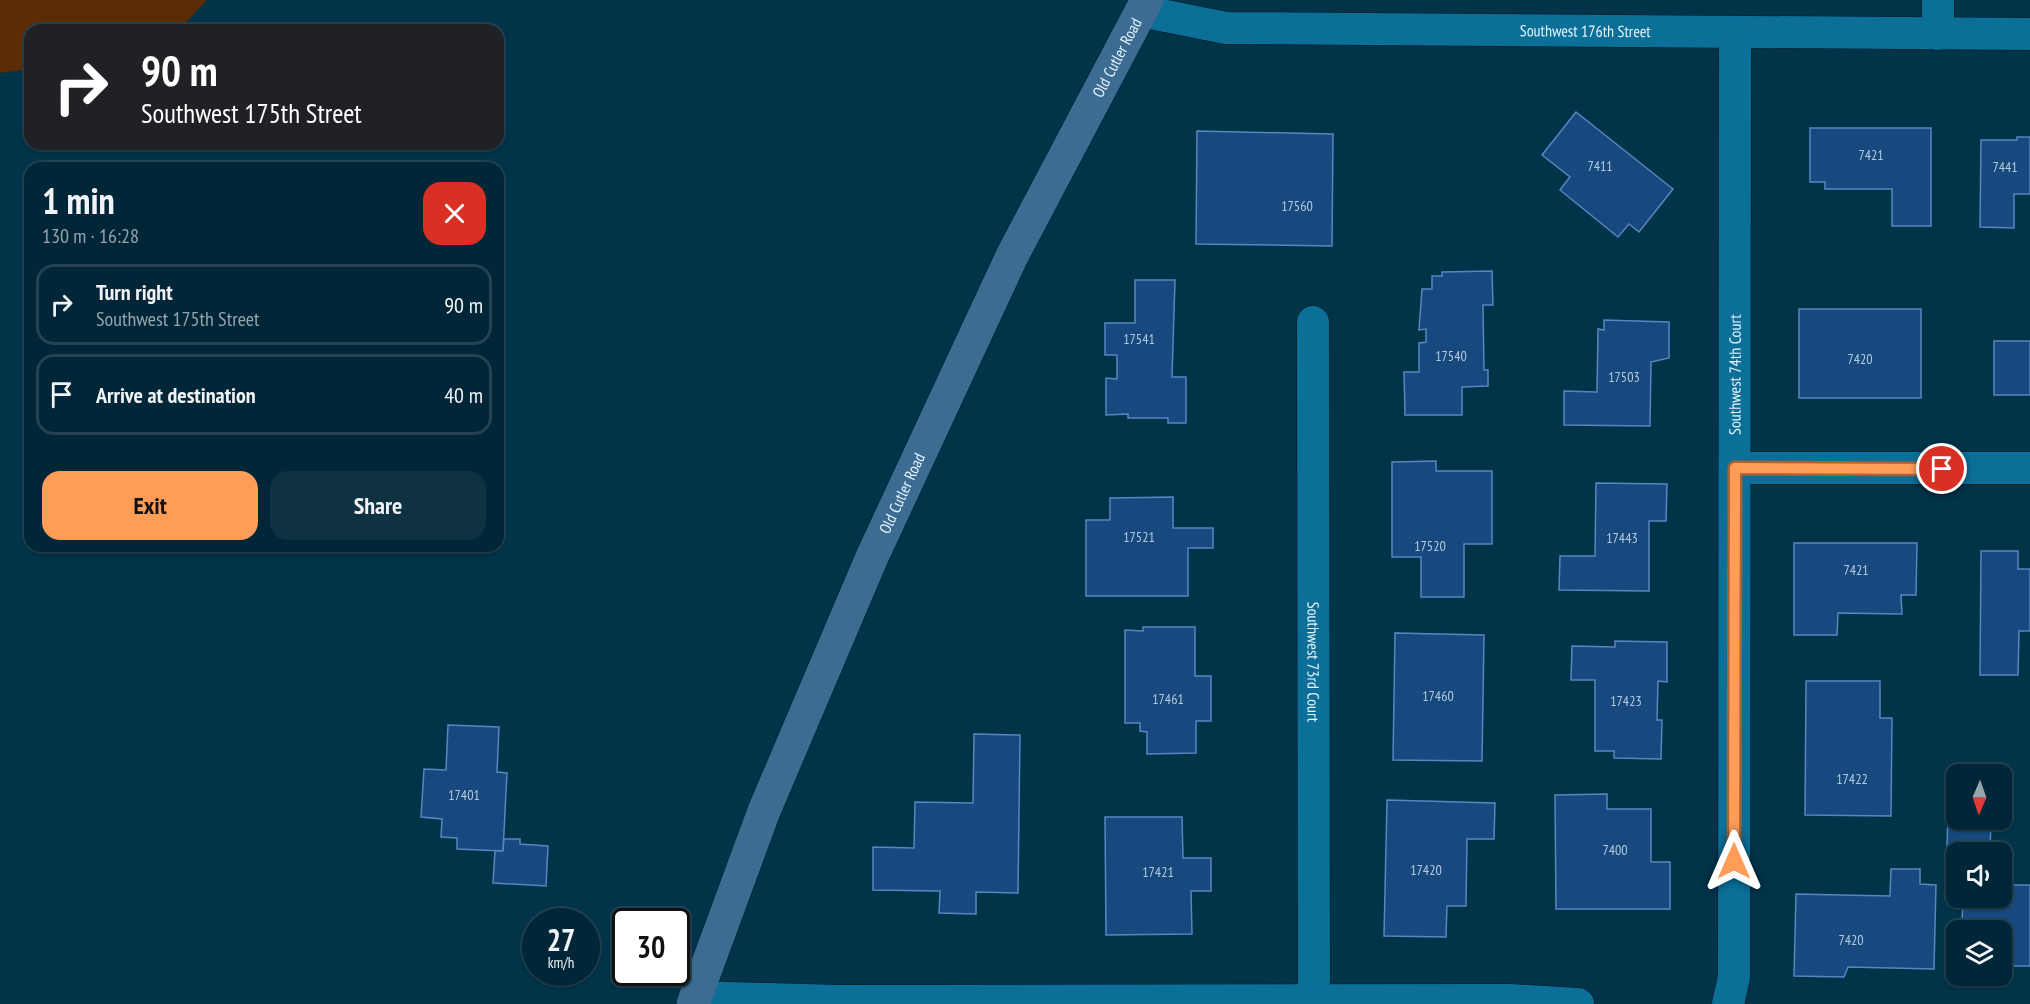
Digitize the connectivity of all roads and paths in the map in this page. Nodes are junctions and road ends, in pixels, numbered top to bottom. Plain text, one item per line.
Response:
1 (1938, 0) edge
2 (1144, 6) edge
3 (1735, 33) junction
4 (1938, 34) junction
5 (2030, 34) edge
6 (1313, 322) dead end
7 (1735, 468) junction
8 (2030, 468) edge
9 (694, 1000) edge
10 (1314, 1002) junction
11 (1510, 1002) edge
12 (1578, 1004) edge
13 (1728, 1004) edge

1 - 4 street
2 - 3 street, Southwest 176th Street
2 - 9 main road, Old Cutler Road
3 - 4 street, Southwest 176th Street
3 - 7 street, Southwest 74th Court
4 - 5 street, Southwest 176th Street
6 - 10 street, Southwest 73rd Court
7 - 8 street
7 - 13 street, Southwest 74th Court
9 - 10 street
10 - 11 street
11 - 12 street

